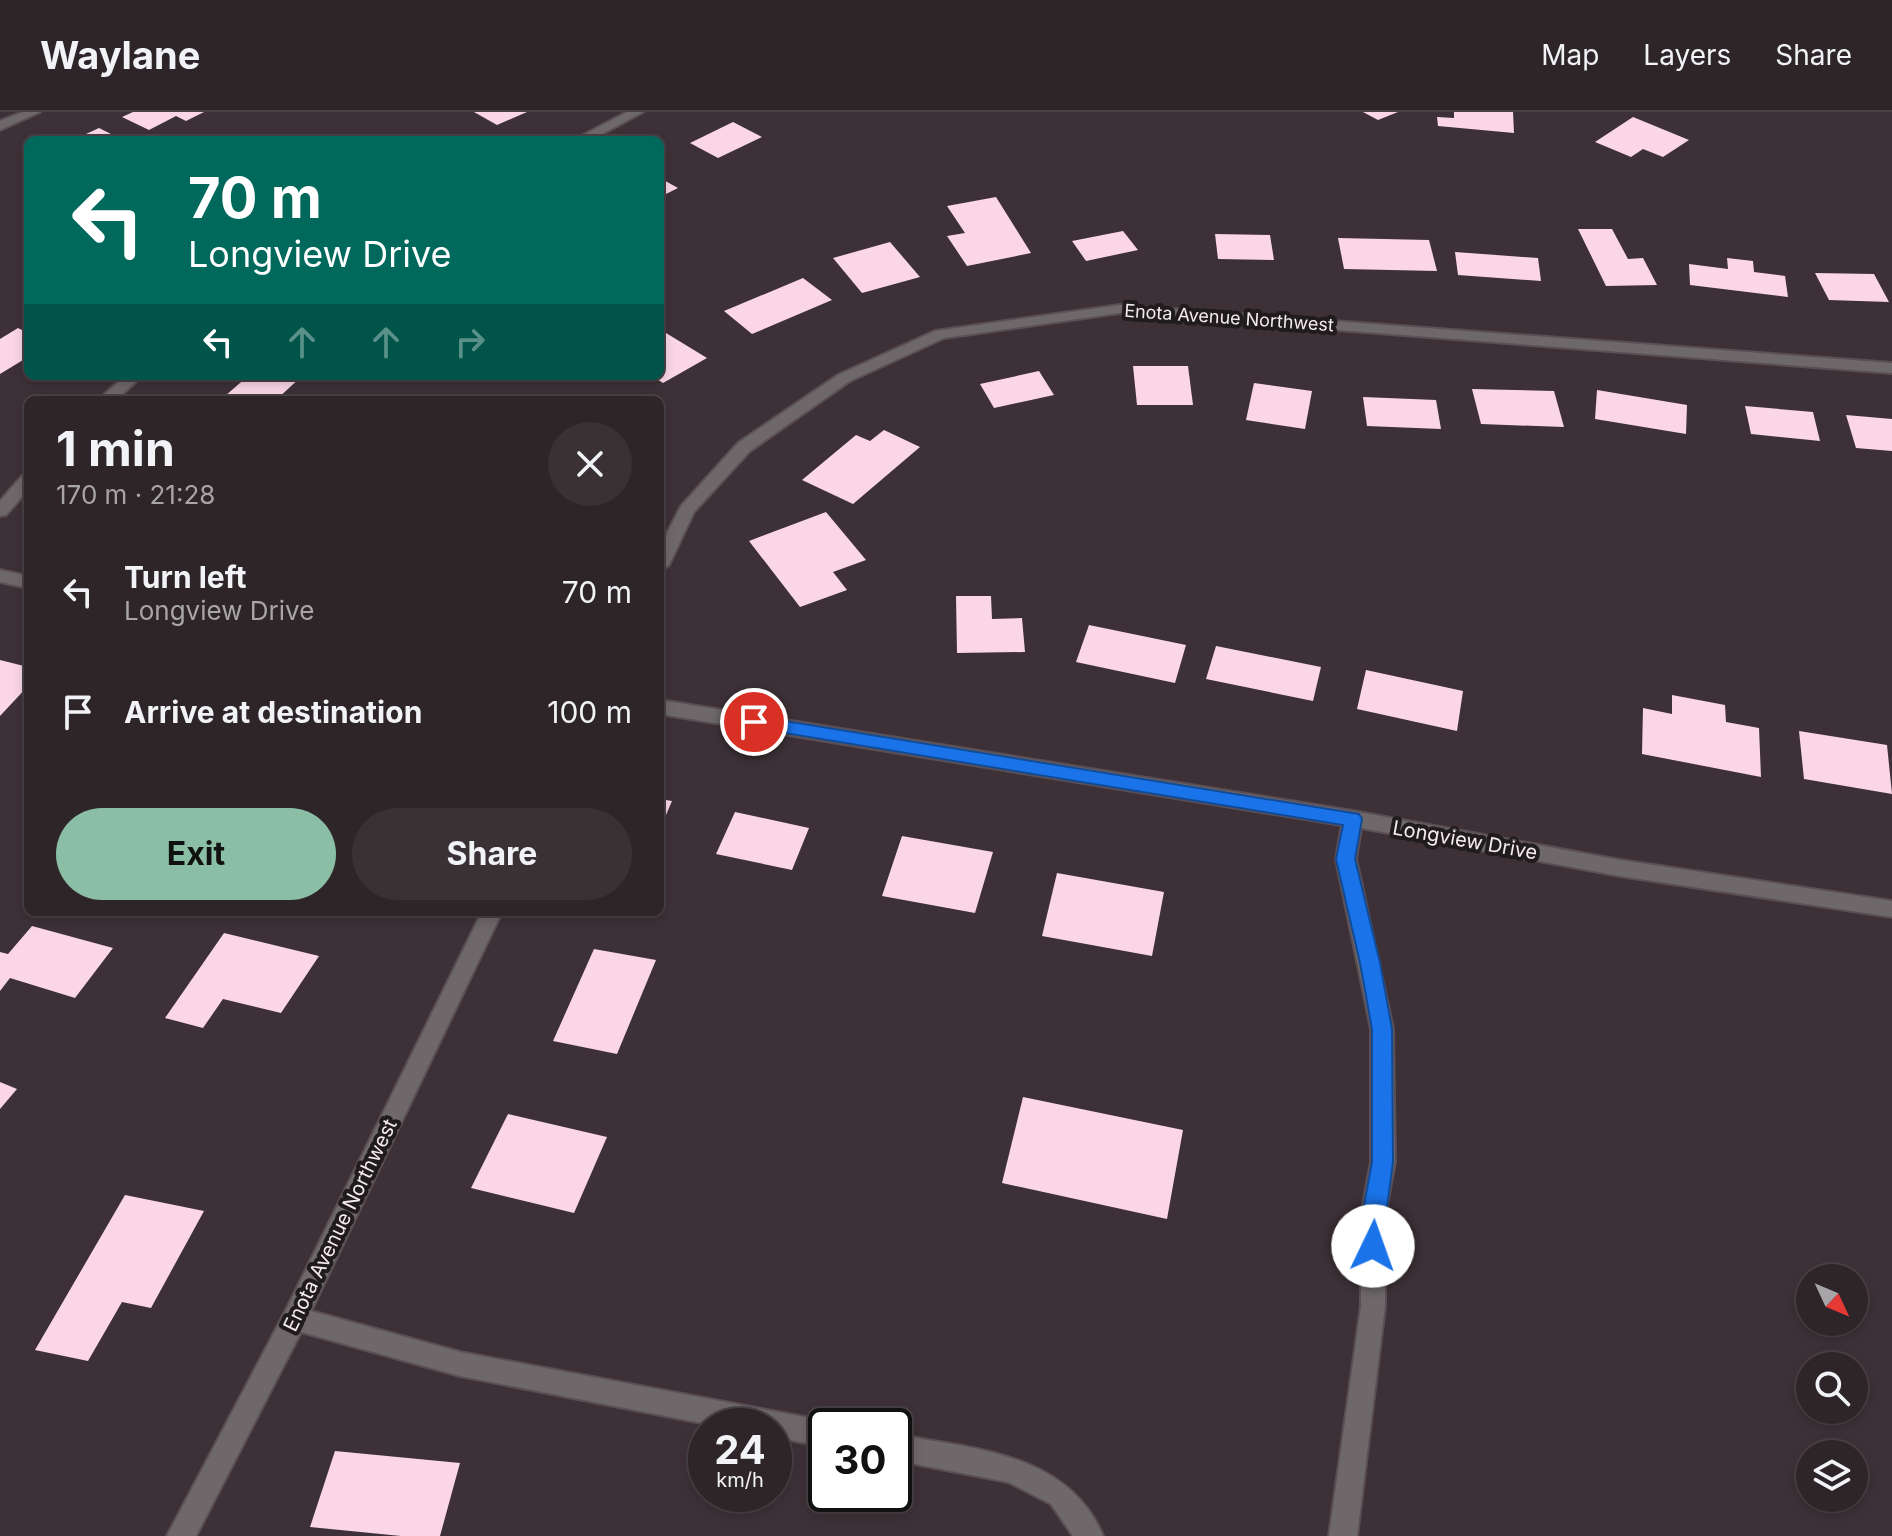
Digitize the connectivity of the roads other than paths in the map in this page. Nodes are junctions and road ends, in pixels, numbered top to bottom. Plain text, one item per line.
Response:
1 (34, 112) edge
2 (637, 112) edge
3 (0, 126) edge
4 (589, 136) edge
5 (1892, 368) edge
6 (129, 380) edge
7 (111, 396) edge
8 (24, 484) edge
9 (0, 511) edge
10 (664, 557) edge
11 (0, 576) edge
12 (24, 581) edge
13 (664, 708) edge
14 (1353, 819) junction
15 (1892, 909) edge
16 (490, 916) edge
17 (295, 1318) junction
18 (808, 1431) edge
19 (912, 1450) edge
20 (181, 1536) edge
21 (1089, 1536) edge
22 (1343, 1536) edge

1 - 3 street
2 - 4 street
5 - 10 street, Enota Avenue Northwest
6 - 7 street
8 - 9 street
11 - 12 street
13 - 14 street, Longview Drive
14 - 15 street, Longview Drive
14 - 22 street
16 - 17 street, Enota Avenue Northwest
17 - 18 street
17 - 20 street, Enota Avenue Northwest
19 - 21 street

